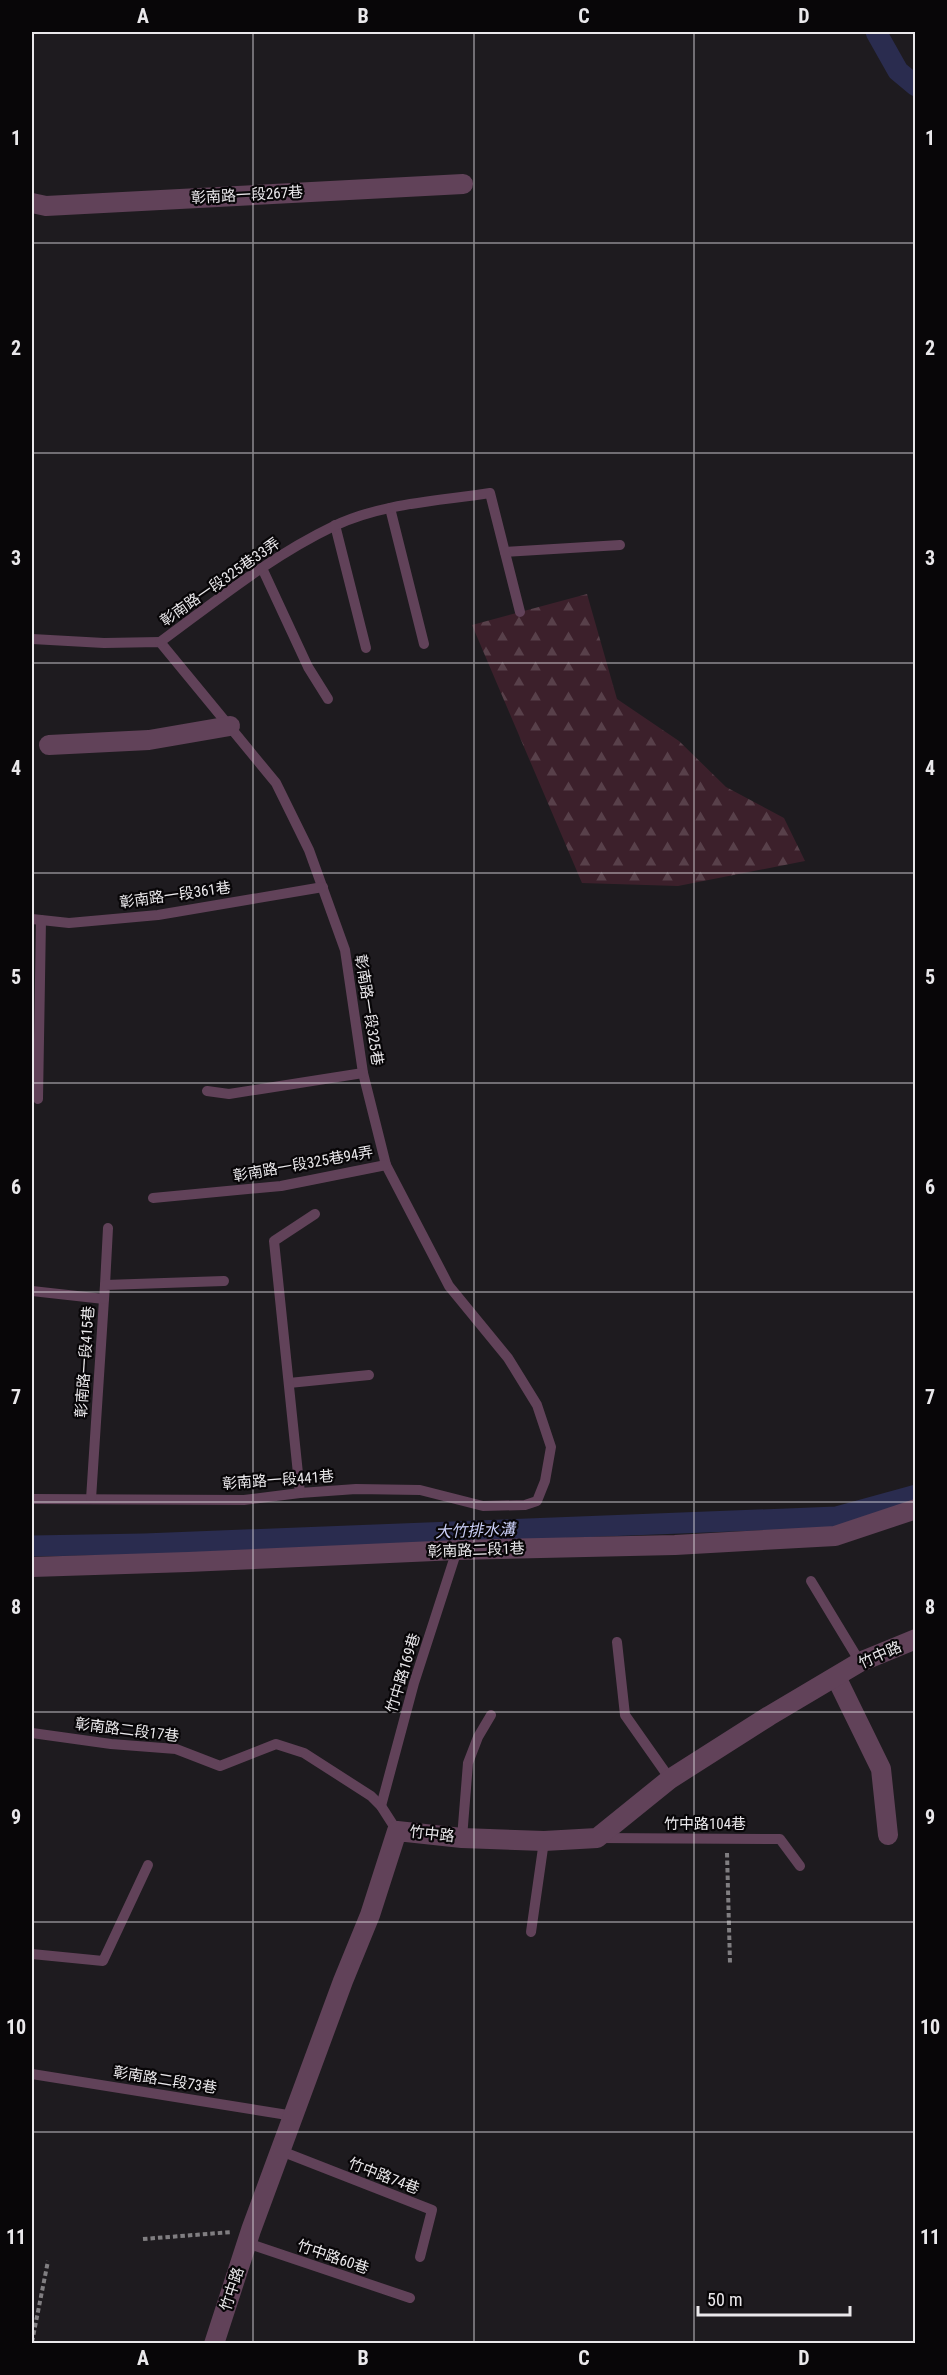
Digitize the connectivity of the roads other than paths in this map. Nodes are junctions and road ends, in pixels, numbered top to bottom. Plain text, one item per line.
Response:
1 (463, 184) dead end
2 (32, 203) edge
3 (390, 508) junction
4 (335, 525) junction
5 (620, 545) dead end
6 (505, 552) junction
7 (262, 568) junction
8 (520, 612) dead end
9 (32, 639) edge
10 (160, 642) junction
11 (424, 644) dead end
12 (366, 648) dead end
13 (328, 699) dead end
14 (230, 726) junction
15 (49, 746) dead end
16 (323, 887) junction
17 (36, 919) edge
18 (363, 1073) junction
19 (207, 1091) dead end
20 (38, 1099) dead end
21 (386, 1165) junction
22 (153, 1198) dead end
23 (315, 1214) dead end
24 (108, 1228) dead end
25 (224, 1281) dead end
26 (105, 1285) junction
27 (32, 1291) edge
28 (104, 1299) junction
29 (369, 1375) dead end
30 (289, 1383) junction
31 (300, 1493) junction
32 (32, 1499) edge
33 (91, 1499) junction
34 (525, 1505) joint
35 (915, 1509) edge
36 (457, 1550) junction
37 (32, 1567) edge
38 (811, 1581) dead end
39 (915, 1639) edge
40 (617, 1642) dead end
41 (860, 1662) junction
42 (836, 1677) junction
43 (491, 1715) dead end
44 (32, 1732) edge
45 (670, 1779) junction
46 (381, 1806) junction
47 (397, 1831) junction
48 (888, 1835) dead end
49 (462, 1838) junction
50 (597, 1839) junction
51 (544, 1841) junction
52 (148, 1865) dead end
53 (800, 1866) dead end
54 (531, 1932) dead end
55 (32, 1954) edge
56 (32, 2074) edge
57 (294, 2116) junction
58 (281, 2151) junction
59 (249, 2237) junction
60 (420, 2257) dead end
61 (410, 2298) dead end
62 (214, 2343) edge

1 - 2 street, 彰南路一段267巷
3 - 4 lane, 彰南路一段325巷33弄
3 - 6 lane, 彰南路一段325巷33弄
3 - 11 lane
4 - 7 lane, 彰南路一段325巷33弄
4 - 12 lane
5 - 6 lane
6 - 8 lane, 彰南路一段325巷33弄
7 - 10 lane, 彰南路一段325巷33弄
7 - 13 lane
9 - 10 lane
10 - 14 lane, 彰南路一段325巷
14 - 15 street
14 - 16 lane, 彰南路一段325巷
16 - 17 lane, 彰南路一段361巷
16 - 18 lane, 彰南路一段325巷
17 - 20 lane
18 - 19 lane
18 - 21 lane, 彰南路一段325巷
21 - 22 lane, 彰南路一段325巷94弄
21 - 34 lane, 彰南路一段325巷
23 - 30 lane
24 - 26 lane
25 - 26 lane
26 - 28 lane
27 - 28 lane, 彰南路一段415巷
28 - 33 lane, 彰南路一段415巷
29 - 30 lane
30 - 31 lane
31 - 33 lane, 彰南路一段441巷
31 - 34 lane, 彰南路一段441巷
32 - 33 lane, 彰南路一段441巷
35 - 36 street, 彰南路二段1巷
36 - 37 street, 彰南路二段1巷
36 - 46 lane, 竹中路169巷
38 - 41 lane
39 - 41 street, 竹中路
40 - 45 lane
41 - 42 street, 竹中路
42 - 45 street, 竹中路
42 - 48 street
43 - 49 lane
44 - 46 lane, 彰南路二段17巷
45 - 50 street, 竹中路
46 - 47 lane, 彰南路二段17巷
47 - 49 street, 竹中路
47 - 57 street, 竹中路
49 - 51 street, 竹中路
50 - 51 street, 竹中路
50 - 53 lane, 竹中路104巷
51 - 54 lane
52 - 55 lane
56 - 57 lane, 彰南路二段73巷
57 - 58 street, 竹中路
58 - 59 street, 竹中路
58 - 60 lane, 竹中路74巷
59 - 61 lane, 竹中路60巷
59 - 62 street, 竹中路

